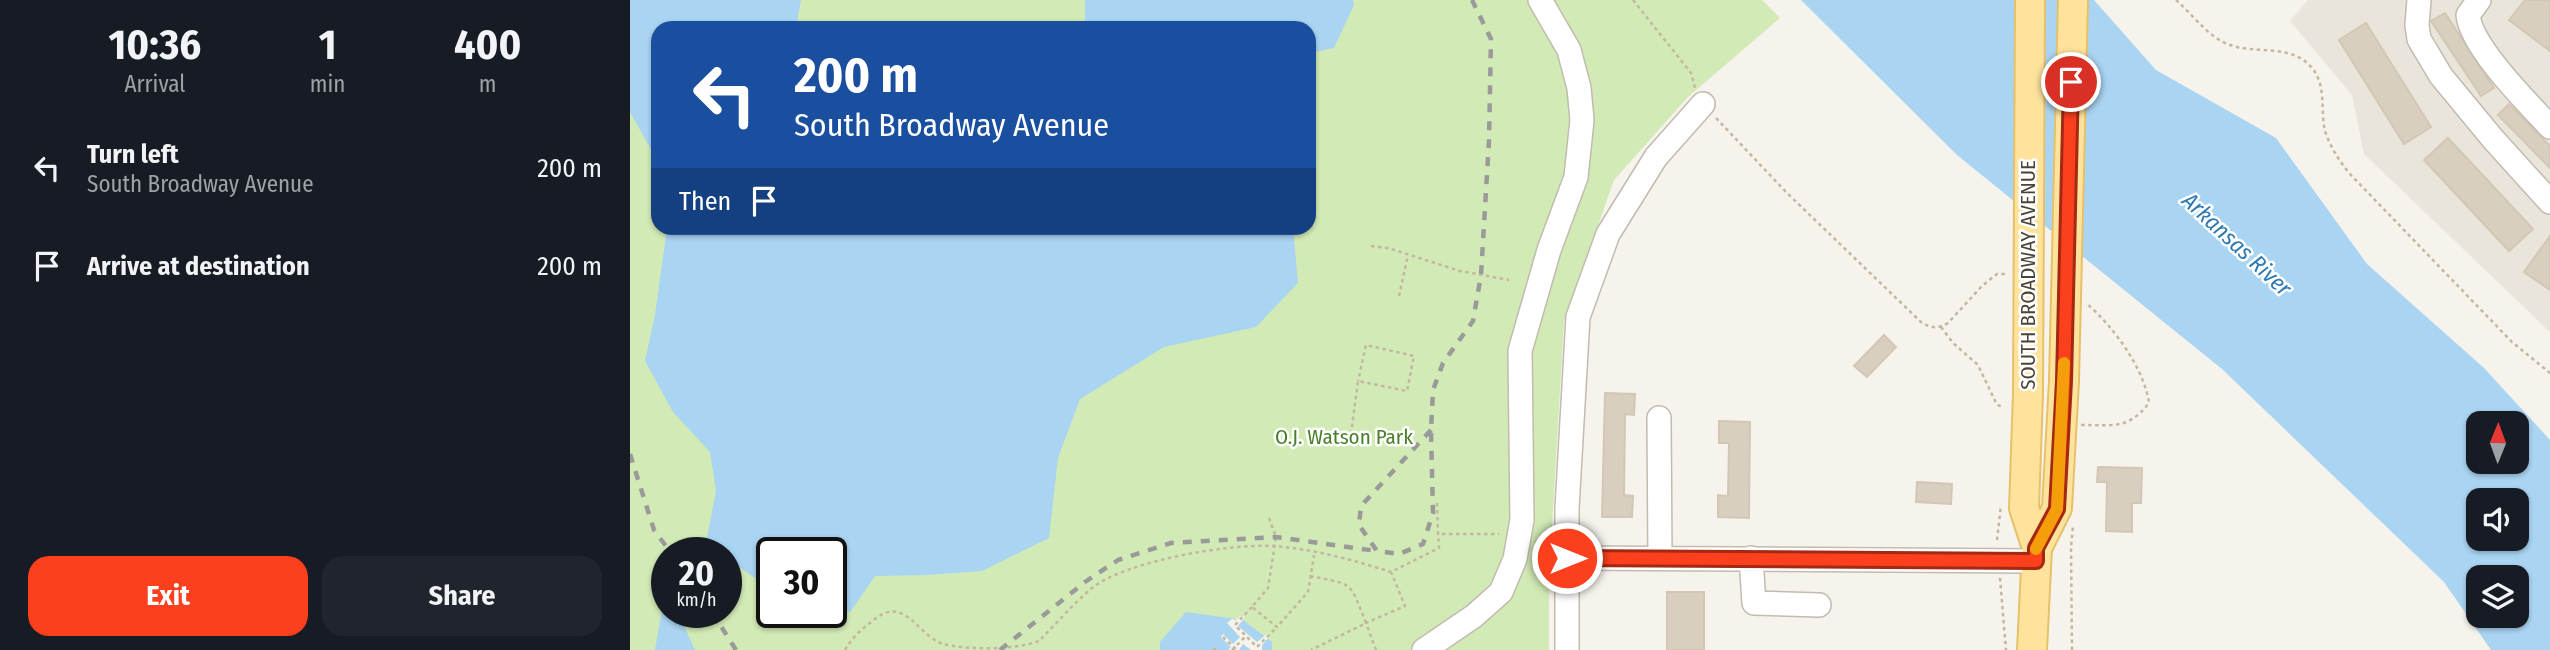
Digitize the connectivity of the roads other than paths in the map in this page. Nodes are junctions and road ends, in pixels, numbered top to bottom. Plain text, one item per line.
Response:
1 (1540, 0) edge
2 (2030, 0) edge
3 (2073, 0) edge
4 (2419, 0) edge
5 (2479, 0) edge
6 (1703, 104) road end
7 (2550, 127) edge
8 (2550, 202) edge
9 (1658, 418) dead end
10 (2036, 555) junction
11 (1567, 558) junction
12 (1660, 558) junction
13 (1751, 558) junction
14 (1819, 605) dead end
15 (1424, 650) edge
16 (1567, 650) edge
17 (2032, 650) edge

1 - 15 street
2 - 10 main road, SOUTH BROADWAY AVENUE, bridge
3 - 10 main road, SOUTH BROADWAY AVENUE, bridge
4 - 8 street
5 - 7 street
6 - 11 street
9 - 12 street
10 - 13 street
10 - 17 main road, SOUTH BROADWAY AVENUE
11 - 12 street
11 - 16 street
12 - 13 street
13 - 14 street

